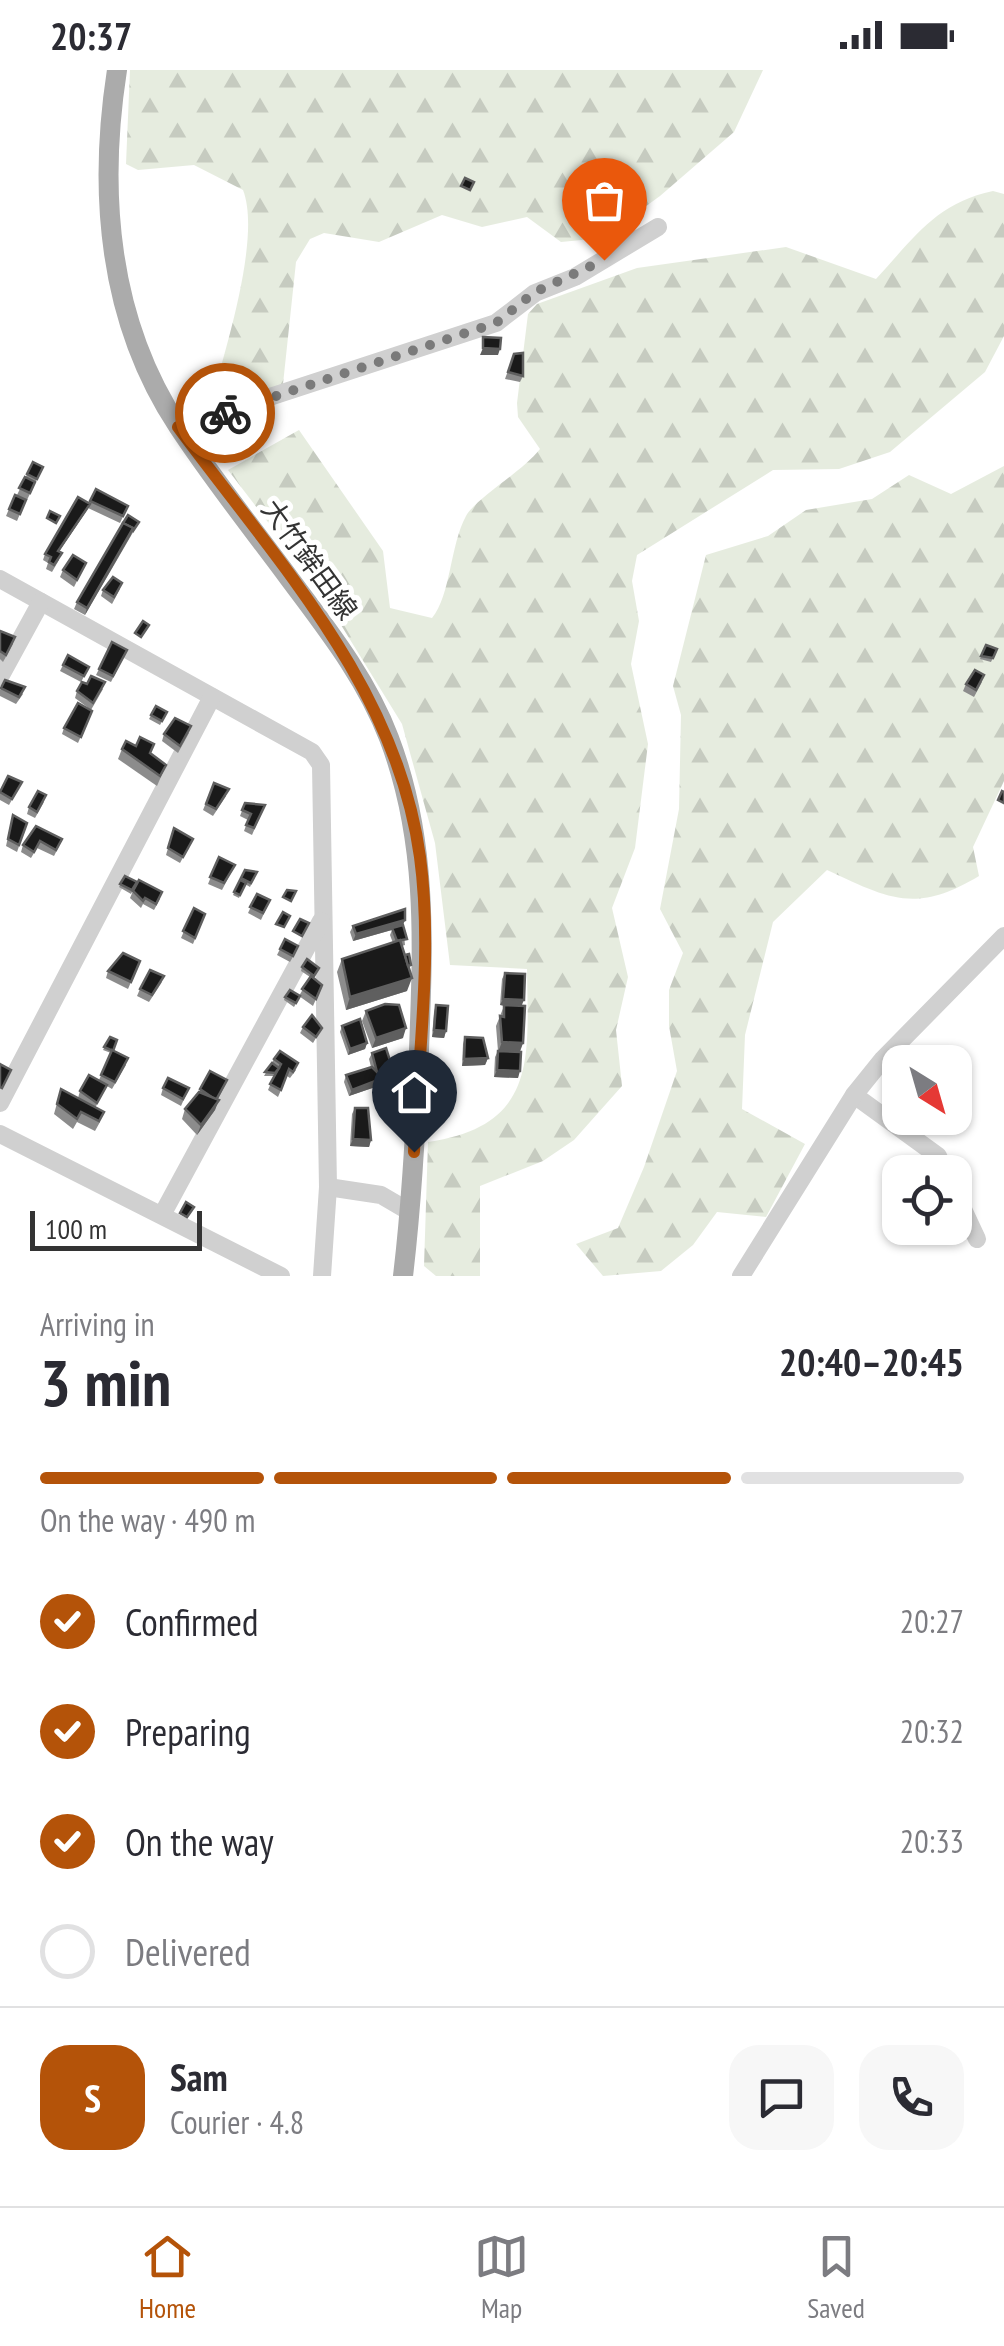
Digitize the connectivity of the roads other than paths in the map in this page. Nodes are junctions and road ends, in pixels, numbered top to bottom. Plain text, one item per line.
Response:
1 (117, 70) edge
2 (658, 227) dead end
3 (178, 427) junction
4 (0, 579) edge
5 (41, 602) junction
6 (0, 678) edge
7 (212, 697) junction
8 (322, 920) junction
9 (1004, 936) edge
10 (854, 1095) junction
11 (0, 1103) edge
12 (0, 1134) edge
13 (937, 1155) edge
14 (328, 1187) junction
15 (410, 1212) junction
16 (162, 1215) junction
17 (972, 1227) edge
18 (978, 1239) dead end
19 (405, 1275) edge
20 (749, 1275) edge
21 (281, 1276) edge
22 (322, 1276) edge

1 - 3 main road, 大竹鉾田線
2 - 3 street
3 - 15 main road, 大竹鉾田線
4 - 5 street
5 - 6 street
5 - 7 street
7 - 8 street
7 - 11 street
8 - 14 street
8 - 16 street
9 - 10 street
10 - 13 street
10 - 20 street
12 - 16 street
14 - 15 street
14 - 22 street
15 - 19 main road, 大竹鉾田線
16 - 21 street
17 - 18 street

